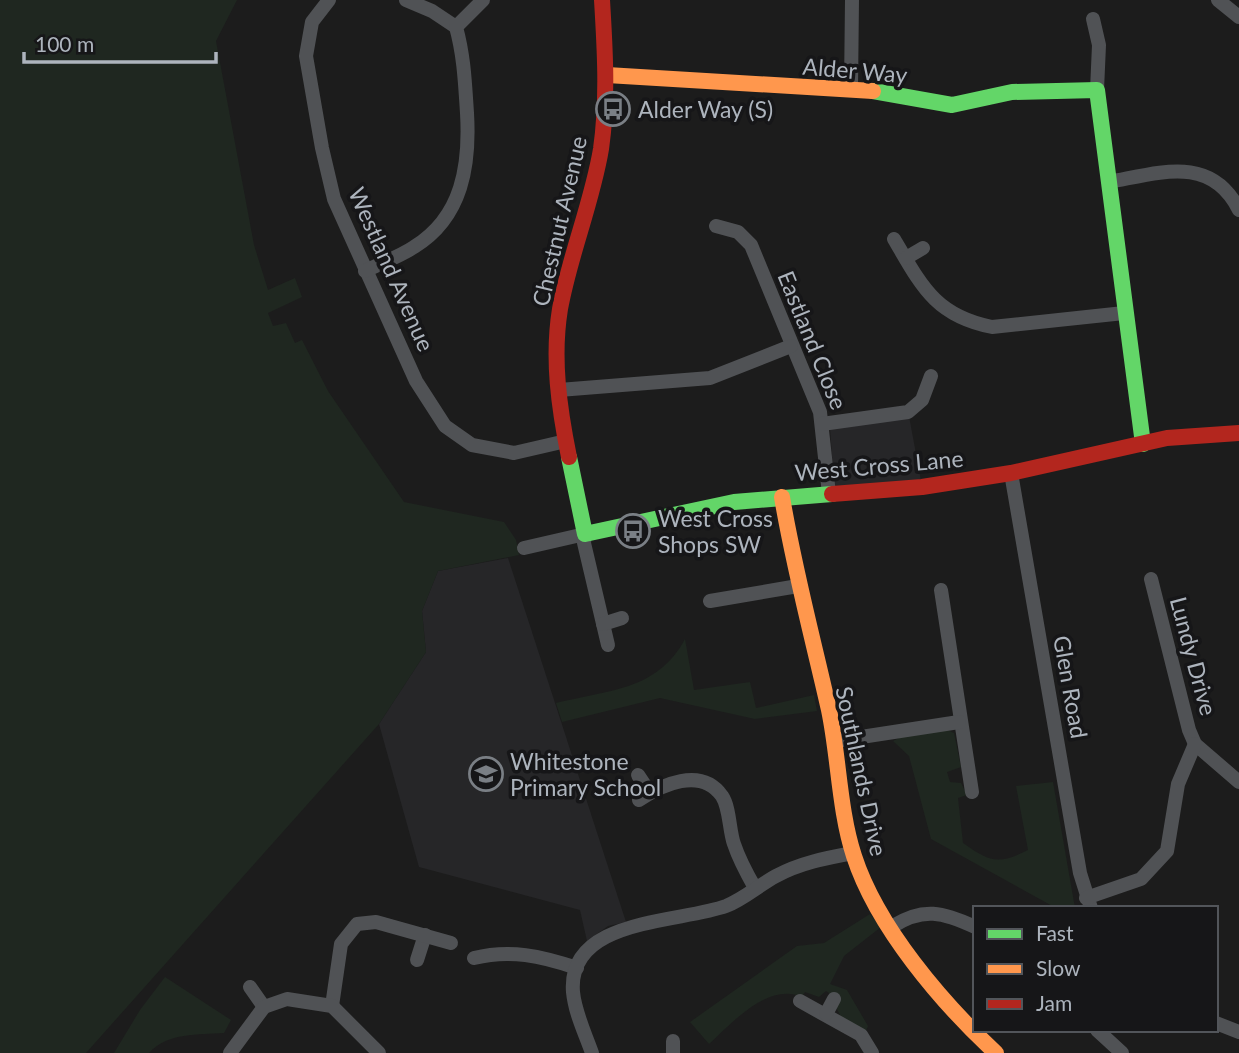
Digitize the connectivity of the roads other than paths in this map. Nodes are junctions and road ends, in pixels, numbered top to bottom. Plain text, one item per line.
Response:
1 (328, 0) edge
2 (406, 0) edge
3 (483, 0) edge
4 (602, 0) edge
5 (852, 0) edge
6 (1217, 0) edge
7 (1239, 17) edge
8 (1093, 19) dead end
9 (456, 27) junction
10 (607, 75) junction
11 (851, 89) junction
12 (1097, 90) junction
13 (1109, 182) junction
14 (1239, 210) edge
15 (716, 226) dead end
16 (894, 239) dead end
17 (923, 248) dead end
18 (906, 258) junction
19 (365, 271) junction
20 (1124, 313) junction
21 (791, 346) junction
22 (931, 376) dead end
23 (559, 390) junction
24 (822, 424) junction
25 (1239, 433) edge
26 (566, 441) junction
27 (1143, 444) junction
28 (1011, 473) junction
29 (829, 494) junction
30 (782, 497) junction
31 (585, 534) junction
32 (524, 548) dead end
33 (1151, 579) dead end
34 (798, 586) junction
35 (941, 590) dead end
36 (710, 601) dead end
37 (622, 618) dead end
38 (603, 624) junction
39 (608, 645) dead end
40 (959, 722) junction
41 (835, 741) junction
42 (1195, 744) junction
43 (638, 775) dead end
44 (1239, 782) edge
45 (972, 792) dead end
46 (853, 852) junction
47 (755, 888) junction
48 (1088, 903) edge
49 (893, 926) junction
50 (973, 926) edge
51 (425, 936) junction
52 (451, 943) dead end
53 (474, 958) dead end
54 (417, 960) dead end
55 (577, 968) junction
56 (250, 987) dead end
57 (834, 999) dead end
58 (800, 1001) dead end
59 (332, 1006) junction
60 (264, 1007) junction
61 (825, 1014) junction
62 (1218, 1024) edge
63 (973, 1028) edge
64 (977, 1032) edge
65 (1099, 1032) edge
66 (1239, 1032) edge
67 (230, 1053) edge
68 (379, 1053) edge
69 (592, 1053) edge
70 (872, 1053) edge
71 (996, 1053) edge
72 (1122, 1053) edge

1 - 19 street, Westland Avenue
2 - 9 street
3 - 9 street
4 - 10 street, Chestnut Avenue
5 - 11 street
6 - 7 street
8 - 12 street
9 - 19 street
10 - 11 street, Alder Way
10 - 23 street, Chestnut Avenue
11 - 12 street, Alder Way
12 - 13 street
13 - 14 street
13 - 20 street
15 - 21 street, Eastland Close
16 - 18 street
17 - 18 street
18 - 20 street
19 - 26 street, Westland Avenue
20 - 27 street
21 - 23 street
21 - 24 street, Eastland Close
22 - 24 street
23 - 26 street, Chestnut Avenue
24 - 29 street, Eastland Close
25 - 27 street, West Cross Lane
26 - 31 street, Chestnut Avenue
27 - 28 street, West Cross Lane
28 - 29 street, West Cross Lane
28 - 48 street, Glen Road
29 - 30 street, West Cross Lane
30 - 31 street, West Cross Lane
30 - 34 street, Southlands Drive
31 - 32 street, West Cross Lane
31 - 38 street
33 - 42 street, Lundy Drive
34 - 36 street
34 - 41 street, Southlands Drive
35 - 40 street
37 - 38 street
38 - 39 street
40 - 41 street
40 - 45 street
41 - 46 street, Southlands Drive
42 - 44 street, Lundy Drive
42 - 48 street, Lundy Drive
43 - 47 street
46 - 47 street
46 - 49 street, Southlands Drive
47 - 55 street
49 - 50 street
49 - 63 street, Southlands Drive
51 - 52 street
51 - 54 street
51 - 59 street
53 - 55 street
55 - 69 street
56 - 60 street
57 - 61 street
58 - 61 street
59 - 60 street
59 - 68 street
60 - 67 street
61 - 70 street
62 - 66 street
64 - 71 street, Southlands Drive
65 - 72 street

